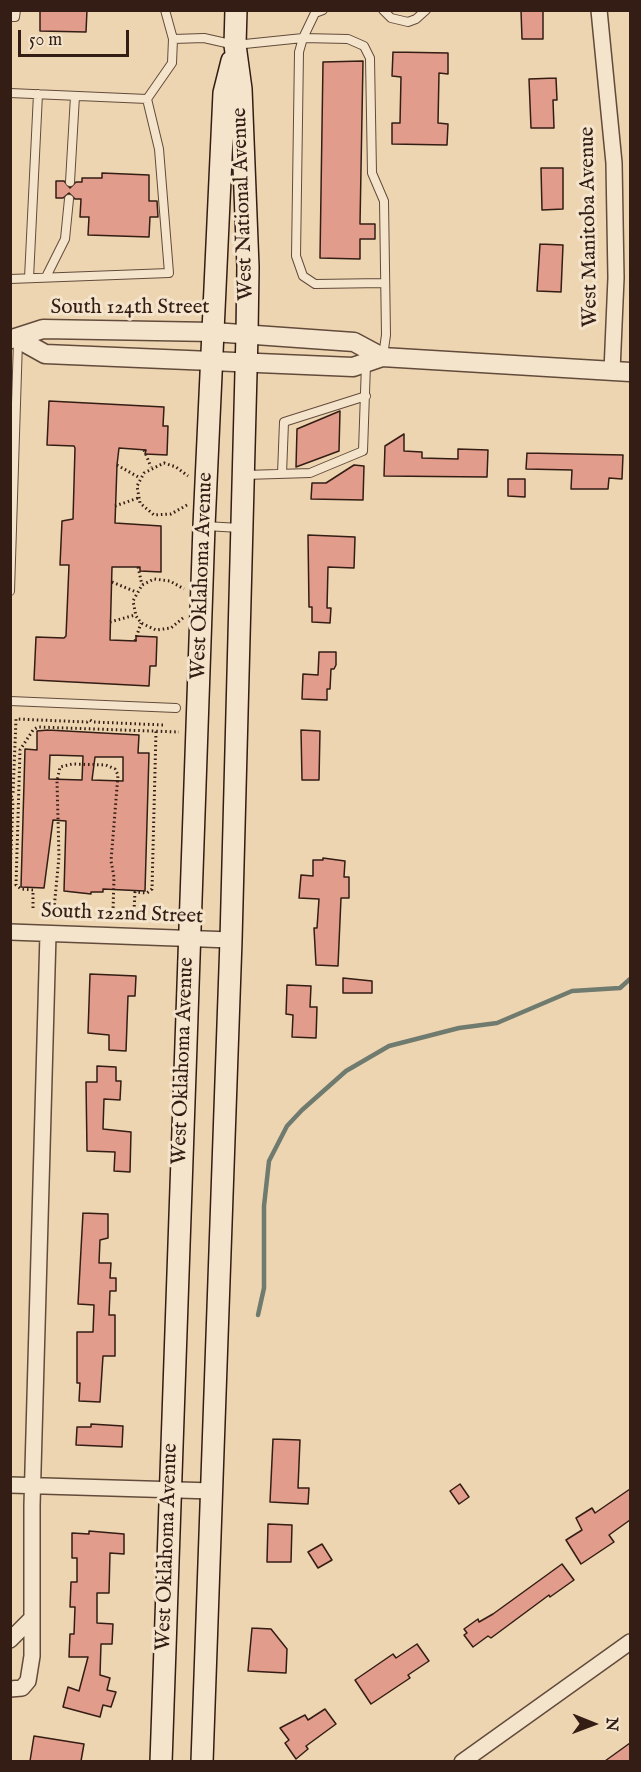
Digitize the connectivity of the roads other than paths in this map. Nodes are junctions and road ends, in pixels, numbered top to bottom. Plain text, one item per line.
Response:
1 (16, 10) edge
2 (165, 10) edge
3 (236, 10) edge
4 (323, 10) edge
5 (383, 10) edge
6 (426, 10) edge
7 (599, 10) edge
8 (10, 16) edge
9 (303, 38) junction
10 (173, 39) junction
11 (235, 45) junction
12 (10, 93) edge
13 (38, 94) junction
14 (75, 96) junction
15 (147, 99) junction
16 (70, 182) dead end
17 (69, 199) dead end
18 (46, 277) junction
19 (29, 278) junction
20 (10, 279) edge
21 (384, 283) junction
22 (213, 332) junction
23 (247, 334) junction
24 (14, 339) edge
25 (374, 360) junction
26 (213, 361) junction
27 (246, 364) junction
28 (621, 372) edge
29 (366, 396) junction
30 (282, 474) junction
31 (244, 476) junction
32 (204, 526) junction
33 (242, 528) junction
34 (10, 591) edge
35 (10, 701) edge
36 (176, 708) dead end
37 (10, 932) edge
38 (48, 934) junction
39 (188, 939) junction
40 (231, 940) junction
41 (10, 1485) edge
42 (33, 1485) junction
43 (169, 1491) junction
44 (213, 1491) junction
45 (32, 1619) junction
46 (10, 1640) edge
47 (630, 1642) edge
48 (10, 1689) edge
49 (161, 1761) edge
50 (202, 1761) edge
51 (462, 1761) edge

1 - 8 lane
2 - 10 lane
3 - 11 main road, West National Avenue
4 - 9 lane
5 - 6 lane
7 - 28 street, West Manitoba Avenue
9 - 11 lane
9 - 21 lane
9 - 21 lane
10 - 11 lane
10 - 15 lane
11 - 22 main road, West National Avenue
11 - 23 main road, West National Avenue
12 - 13 lane
13 - 14 lane
13 - 19 lane
14 - 15 lane
14 - 16 lane
15 - 18 lane
17 - 18 lane
18 - 19 lane
19 - 20 lane
21 - 25 lane
22 - 23 street, South 124th Street
22 - 24 street, South 124th Street
22 - 26 main road, West National Avenue
23 - 25 street, South 124th Street
23 - 27 main road, West National Avenue
24 - 26 street, South 124th Street
24 - 34 lane
25 - 27 street, South 124th Street
25 - 28 street, South 124th Street
25 - 29 lane
26 - 27 street, South 124th Street
26 - 32 main road, West Oklahoma Avenue
27 - 31 main road, West Oklahoma Avenue
29 - 30 lane
29 - 30 lane
30 - 31 lane
31 - 33 main road, West Oklahoma Avenue
32 - 33 lane
32 - 39 main road, West Oklahoma Avenue
33 - 40 main road, West Oklahoma Avenue
35 - 36 lane
37 - 38 street, South 122nd Street
38 - 39 street, South 122nd Street
38 - 42 street
39 - 40 street, South 122nd Street
39 - 43 main road, West Oklahoma Avenue
40 - 44 main road, West Oklahoma Avenue
41 - 42 street
42 - 43 street
42 - 45 street
43 - 44 street
43 - 49 main road, West Oklahoma Avenue
44 - 50 main road, West Oklahoma Avenue
45 - 46 street
45 - 48 street
47 - 51 street

